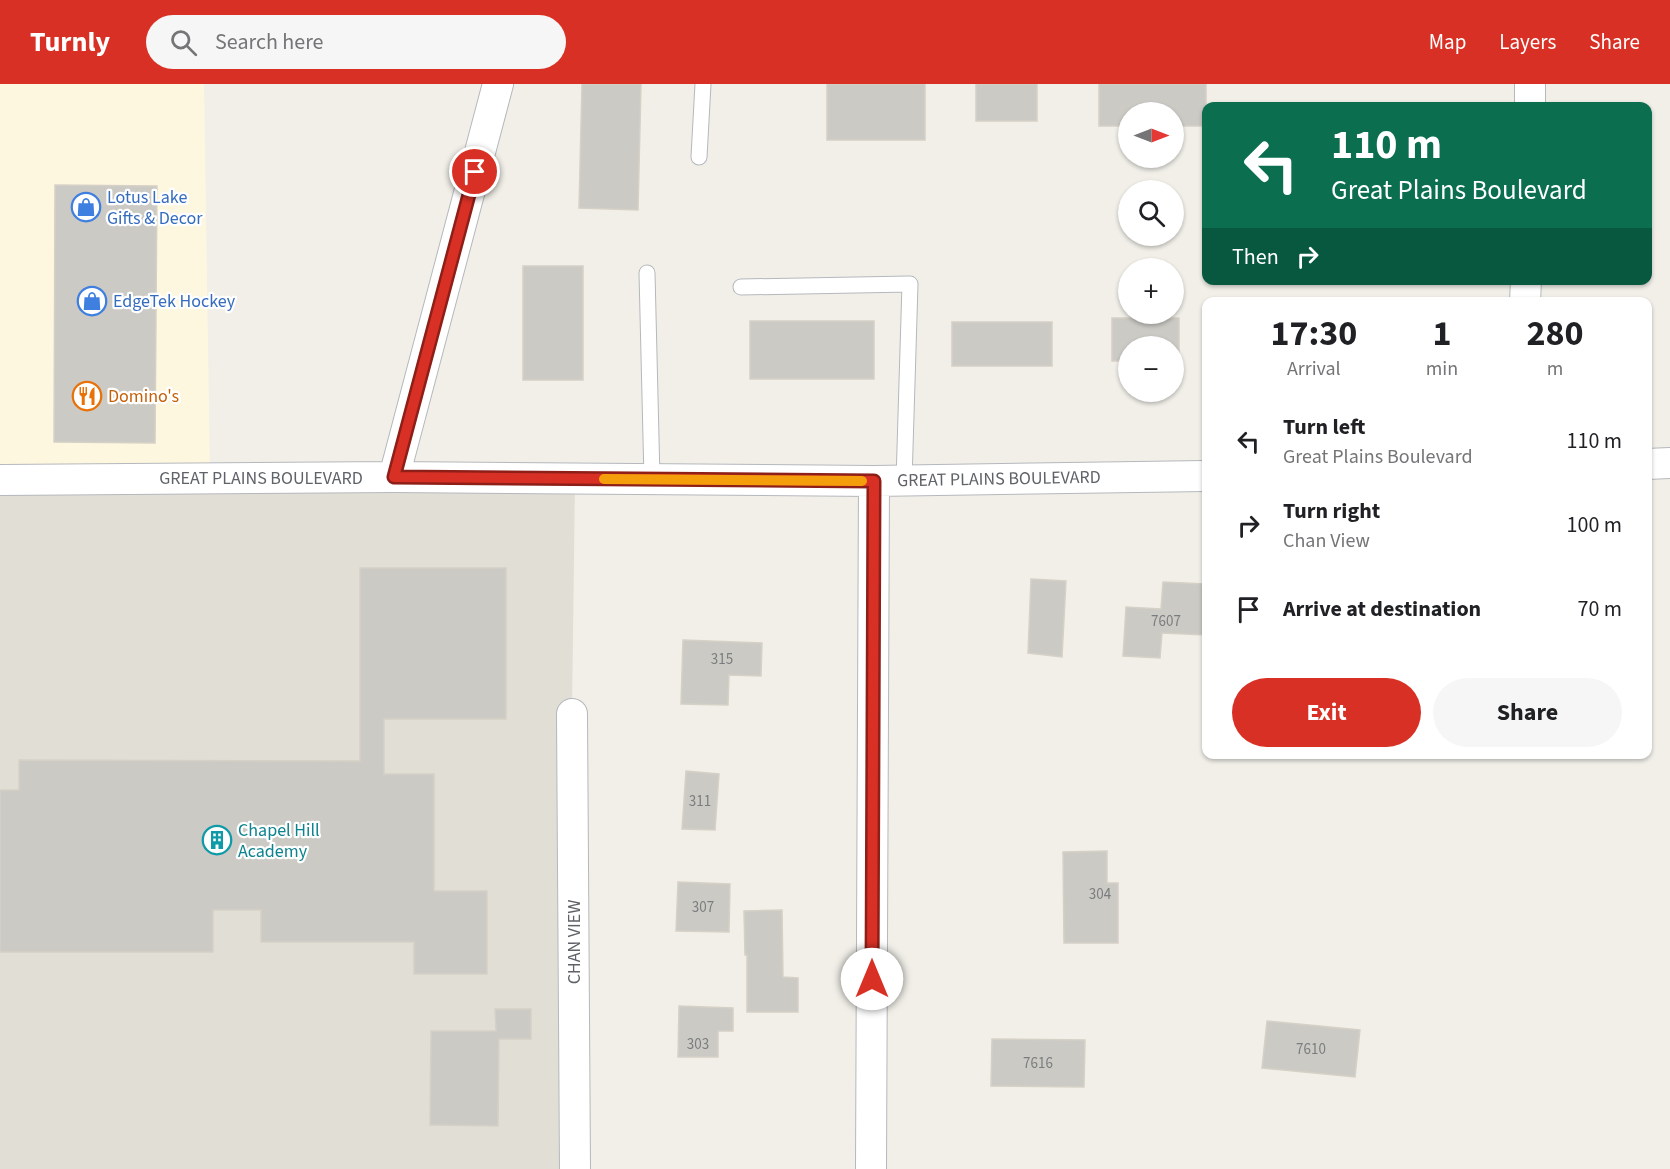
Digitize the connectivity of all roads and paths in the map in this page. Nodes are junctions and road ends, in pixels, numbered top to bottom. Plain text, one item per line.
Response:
1 (498, 84) edge
2 (703, 84) edge
3 (1530, 84) edge
4 (1530, 102) edge
5 (699, 157) dead end
6 (646, 273) dead end
7 (741, 286) dead end
8 (1670, 463) edge
9 (1652, 464) edge
10 (1202, 476) edge
11 (394, 477) junction
12 (652, 479) junction
13 (0, 480) edge
14 (874, 481) junction
15 (904, 481) junction
16 (572, 714) dead end
17 (575, 1169) edge
18 (872, 1169) edge

1 - 11 street
2 - 5 lane
3 - 4 street
6 - 12 lane
7 - 15 lane
8 - 9 street
10 - 15 street, GREAT PLAINS BOULEVARD
11 - 12 street, GREAT PLAINS BOULEVARD
11 - 13 street, GREAT PLAINS BOULEVARD
12 - 14 street, GREAT PLAINS BOULEVARD
14 - 15 street, GREAT PLAINS BOULEVARD
14 - 18 street
16 - 17 street, CHAN VIEW

